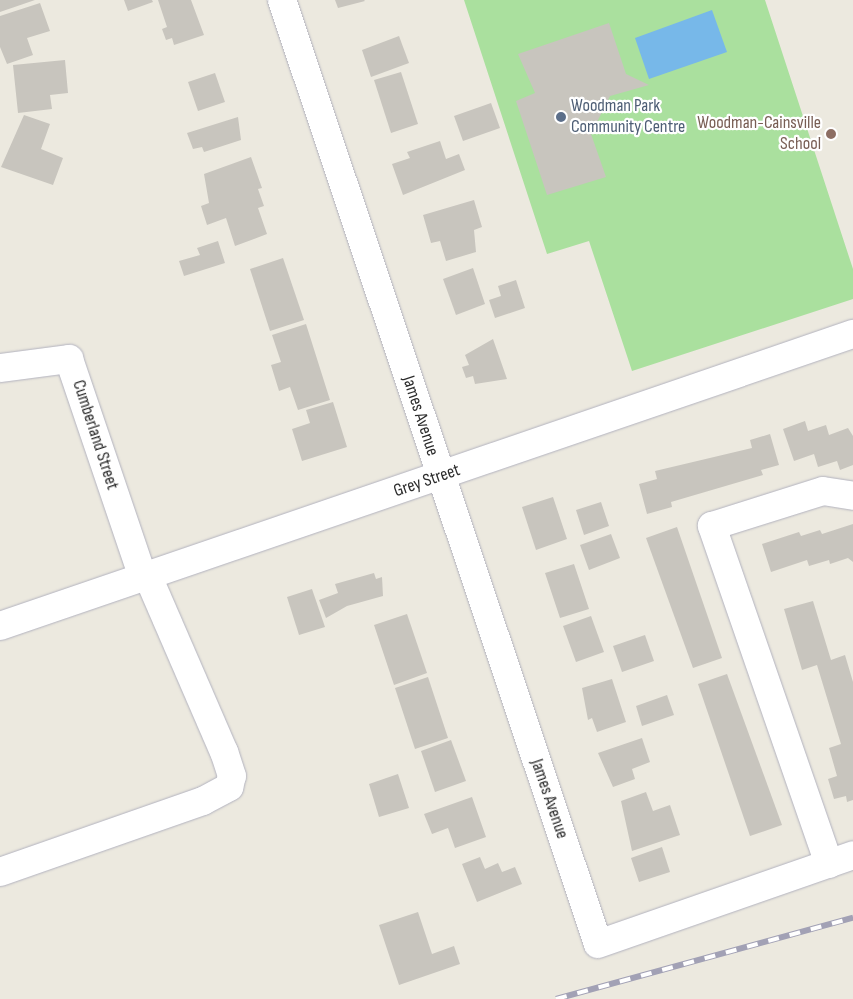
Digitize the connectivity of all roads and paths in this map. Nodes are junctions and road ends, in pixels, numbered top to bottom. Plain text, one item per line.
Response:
1 (282, 0) edge
2 (853, 334) edge
3 (0, 368) edge
4 (440, 476) junction
5 (853, 496) edge
6 (145, 577) junction
7 (0, 626) edge
8 (841, 859) edge
9 (0, 872) edge

1 - 4 street, James Avenue
2 - 4 street, Grey Street
3 - 6 street, Cumberland Street
4 - 6 street, Grey Street
4 - 8 street, James Avenue
5 - 8 street
6 - 7 street, Grey Street
6 - 9 street

